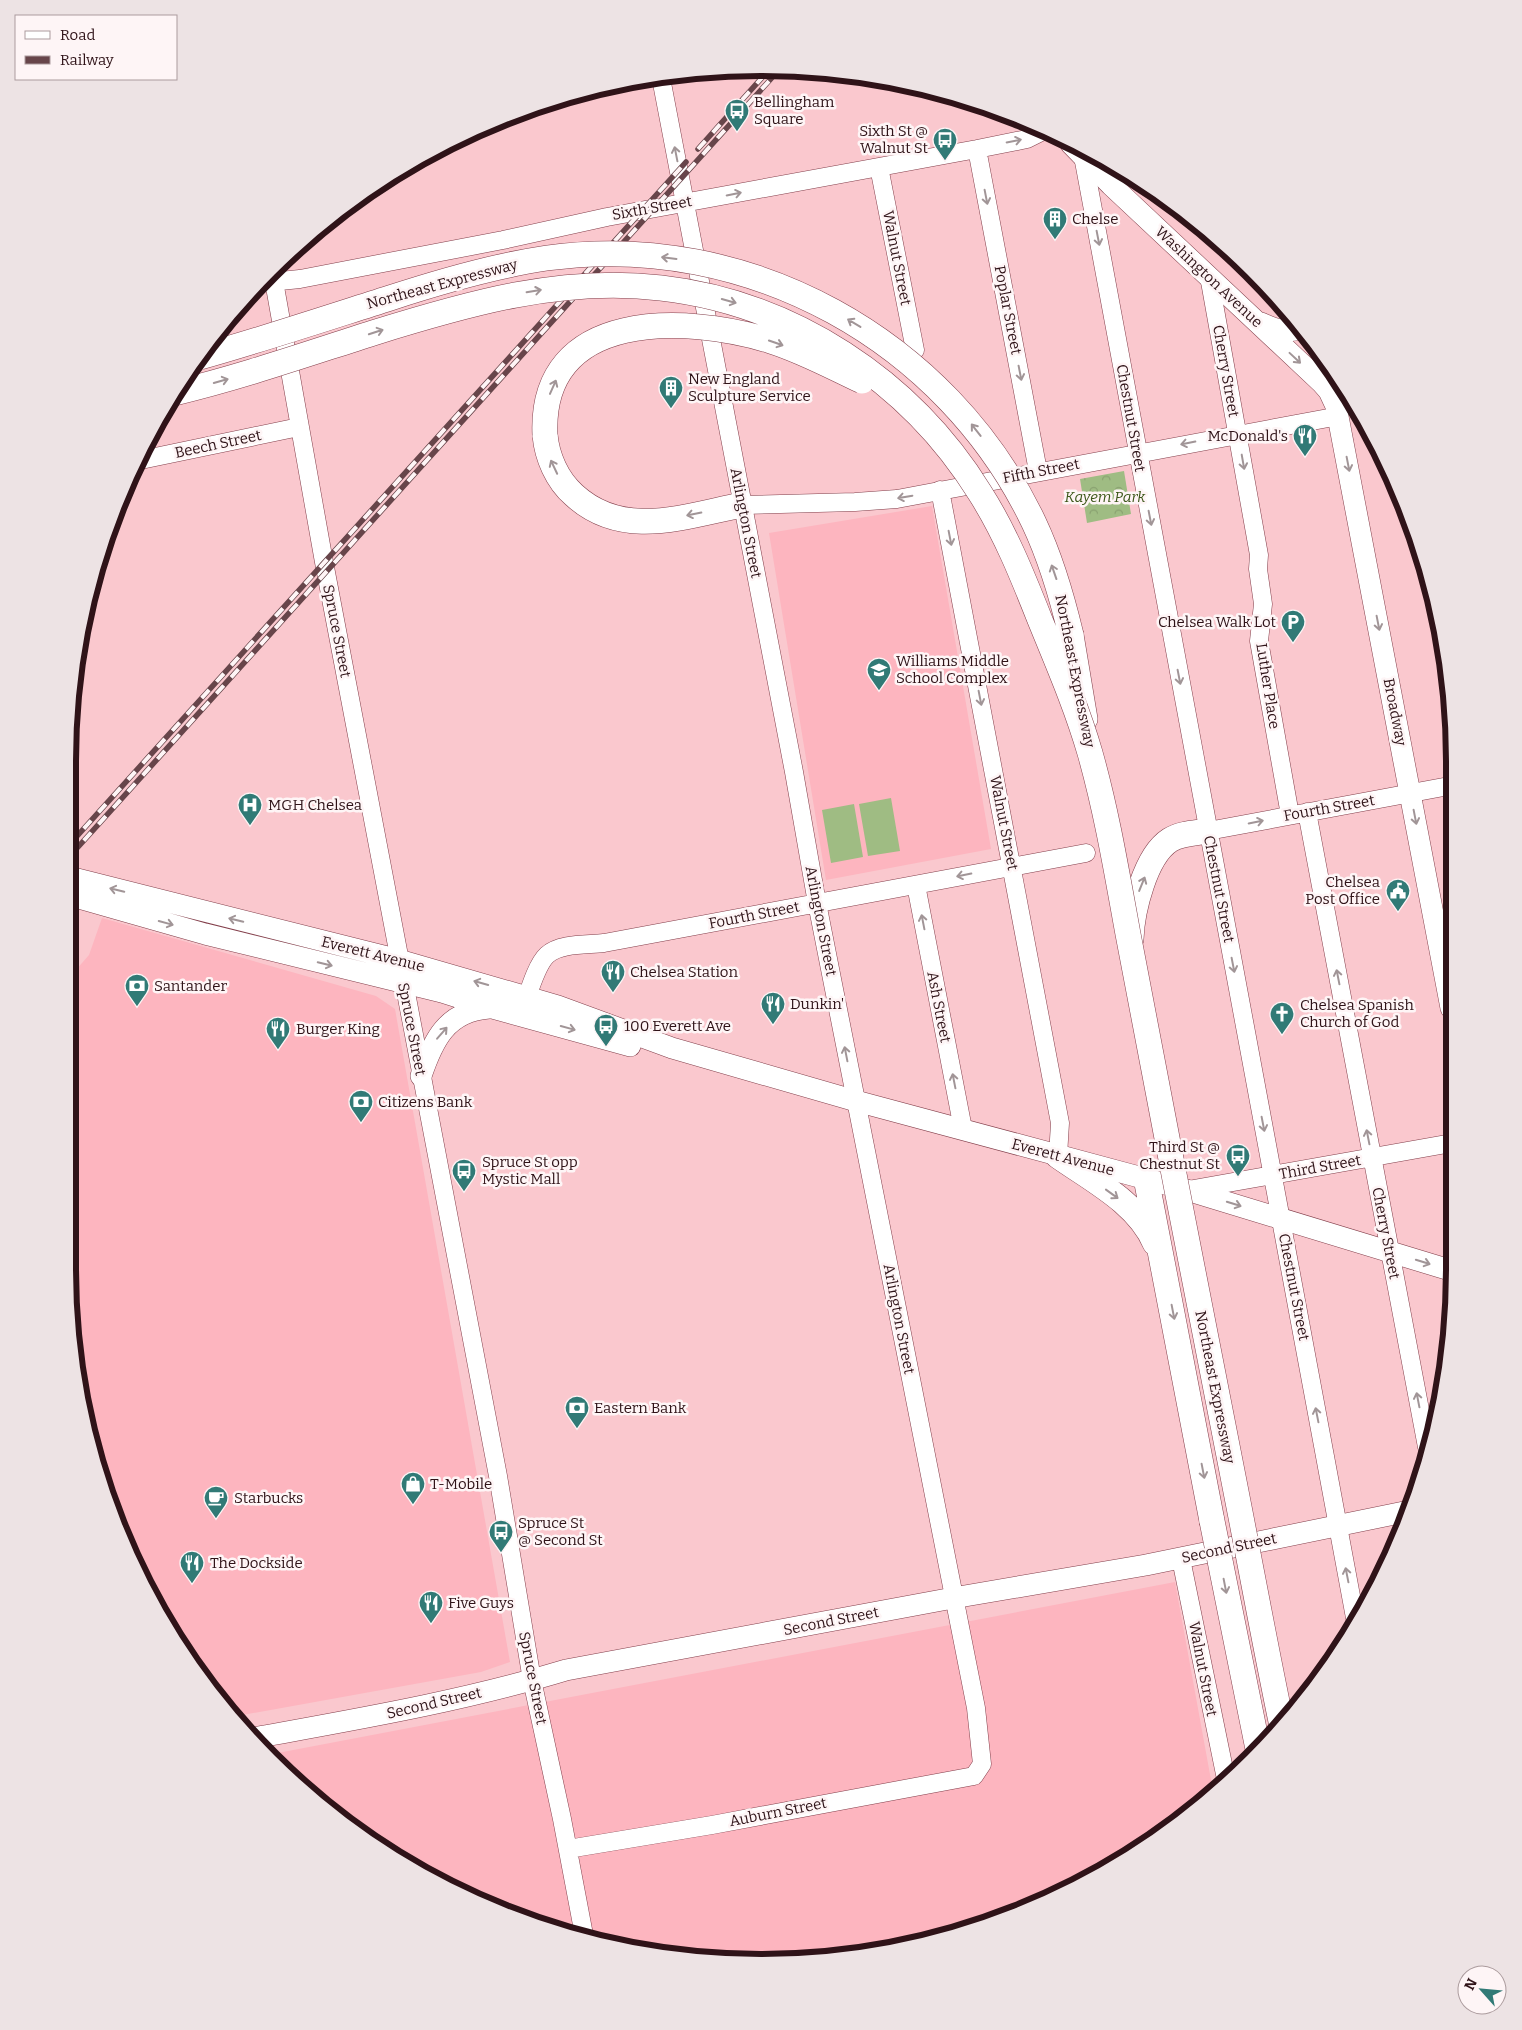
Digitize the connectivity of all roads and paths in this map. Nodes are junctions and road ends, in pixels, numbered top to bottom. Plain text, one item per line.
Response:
1 (662, 84) edge
2 (1036, 134) edge
3 (978, 149) junction
4 (1078, 154) edge
5 (1087, 159) edge
6 (879, 167) junction
7 (686, 202) junction
8 (1209, 276) junction
9 (277, 277) edge
10 (270, 284) edge
11 (1256, 321) junction
12 (1293, 330) edge
13 (915, 350) dead end
14 (211, 353) edge
15 (186, 390) edge
16 (901, 398) junction
17 (1339, 416) junction
18 (299, 427) junction
19 (1238, 433) junction
20 (1137, 452) junction
21 (147, 459) edge
22 (1038, 471) junction
23 (940, 490) junction
24 (742, 505) junction
25 (1259, 555) joint
26 (1446, 787) edge
27 (1410, 793) junction
28 (1308, 812) junction
29 (1290, 815) junction
30 (1208, 831) junction
31 (1086, 853) dead end
32 (1012, 866) junction
33 (76, 880) edge
34 (916, 885) junction
35 (76, 897) edge
36 (817, 903) junction
37 (399, 960) junction
38 (1134, 966) junction
39 (1446, 982) edge
40 (404, 984) junction
41 (524, 1006) junction
42 (492, 1008) junction
43 (421, 1076) junction
44 (856, 1101) junction
45 (962, 1129) junction
46 (1446, 1144) edge
47 (1058, 1156) junction
48 (1372, 1158) junction
49 (1273, 1176) junction
50 (1146, 1178) junction
51 (1188, 1190) junction
52 (1281, 1219) junction
53 (1390, 1252) junction
54 (1446, 1269) edge
55 (1165, 1273) junction
56 (1425, 1435) edge
57 (1401, 1513) edge
58 (1338, 1526) junction
59 (1181, 1558) junction
60 (953, 1598) junction
61 (1354, 1611) edge
62 (532, 1680) junction
63 (1280, 1715) edge
64 (1280, 1715) edge
65 (262, 1737) edge
66 (1256, 1741) edge
67 (982, 1764) joint
68 (1225, 1772) edge
69 (568, 1849) junction
70 (583, 1930) edge

7 -> 1 street, Arlington Street
3 -> 2 street, Sixth Street
3 - 6 street, Sixth Street
3 -> 22 street, Poplar Street
4 -> 20 street, Chestnut Street
5 - 8 main road, Washington Avenue
7 -> 6 street, Sixth Street
6 - 13 street, Walnut Street
7 - 9 street, Sixth Street
7 - 24 street, Arlington Street
8 - 11 main road, Washington Avenue
8 - 19 street, Cherry Street
10 - 18 street, Spruce Street
11 - 12 main road
11 -> 17 main road, Washington Avenue
38 -> 14 highway, Northeast Expressway, bridge
15 -> 16 highway, Northeast Expressway, bridge
24 -> 16 highway, bridge
16 - 64 highway, Northeast Expressway, bridge
17 - 19 street, Fifth Street
17 -> 27 main road, Broadway
18 - 21 street, Beech Street
18 - 37 street, Spruce Street
19 -> 20 street, Fifth Street
19 -> 25 street, Cherry Street
20 - 22 street, Fifth Street
20 -> 30 street, Chestnut Street
22 - 23 street, Fifth Street
23 -> 24 street, Fifth Street
23 -> 32 street, Walnut Street
24 - 36 street, Arlington Street
25 - 29 street, Luther Place
26 - 27 street, Fourth Street
27 - 28 street, Fourth Street
27 -> 39 main road, Broadway
28 - 29 street, Fourth Street
48 -> 28 street, Cherry Street
30 -> 29 street, Fourth Street
38 -> 30 highway
30 -> 49 street, Chestnut Street
31 - 32 street, Fourth Street
32 -> 34 street, Fourth Street
32 - 47 street, Walnut Street
37 -> 33 main road, Everett Avenue
34 - 36 street, Fourth Street
45 -> 34 street, Ash Street
35 -> 40 main road, Everett Avenue
36 - 41 street, Fourth Street
44 -> 36 street, Arlington Street
37 - 40 street, Spruce Street
41 -> 37 main road, Everett Avenue
38 - 63 highway, Northeast Expressway, bridge
40 - 42 main road, Everett Avenue
40 - 43 street, Spruce Street
41 - 42 main road, Everett Avenue
41 - 44 main road, Everett Avenue
43 -> 42 main road
43 - 62 street, Spruce Street
44 - 45 main road, Everett Avenue
44 - 60 street, Arlington Street
45 - 47 main road, Everett Avenue
46 - 48 street, Third Street
47 - 50 main road, Everett Avenue
47 -> 55 highway
48 - 49 street, Third Street
48 - 53 street, Cherry Street
49 - 51 street, Third Street
49 - 52 street, Chestnut Street
50 - 51 main road, Everett Avenue
50 - 55 highway
51 -> 52 main road, Everett Avenue
52 - 53 main road, Everett Avenue
58 -> 52 street, Chestnut Street
53 -> 54 main road, Everett Avenue
56 -> 53 street, Cherry Street
55 -> 66 highway, bridge
57 - 58 main road, Second Street
58 - 59 main road, Second Street
61 -> 58 street, Chestnut Street
59 - 60 main road, Second Street
59 - 68 street, Walnut Street
60 - 62 main road, Second Street
60 - 67 street, Arlington Street
62 - 65 main road, Second Street
62 - 69 street, Spruce Street
67 - 69 street, Auburn Street
69 - 70 street, Spruce Street

